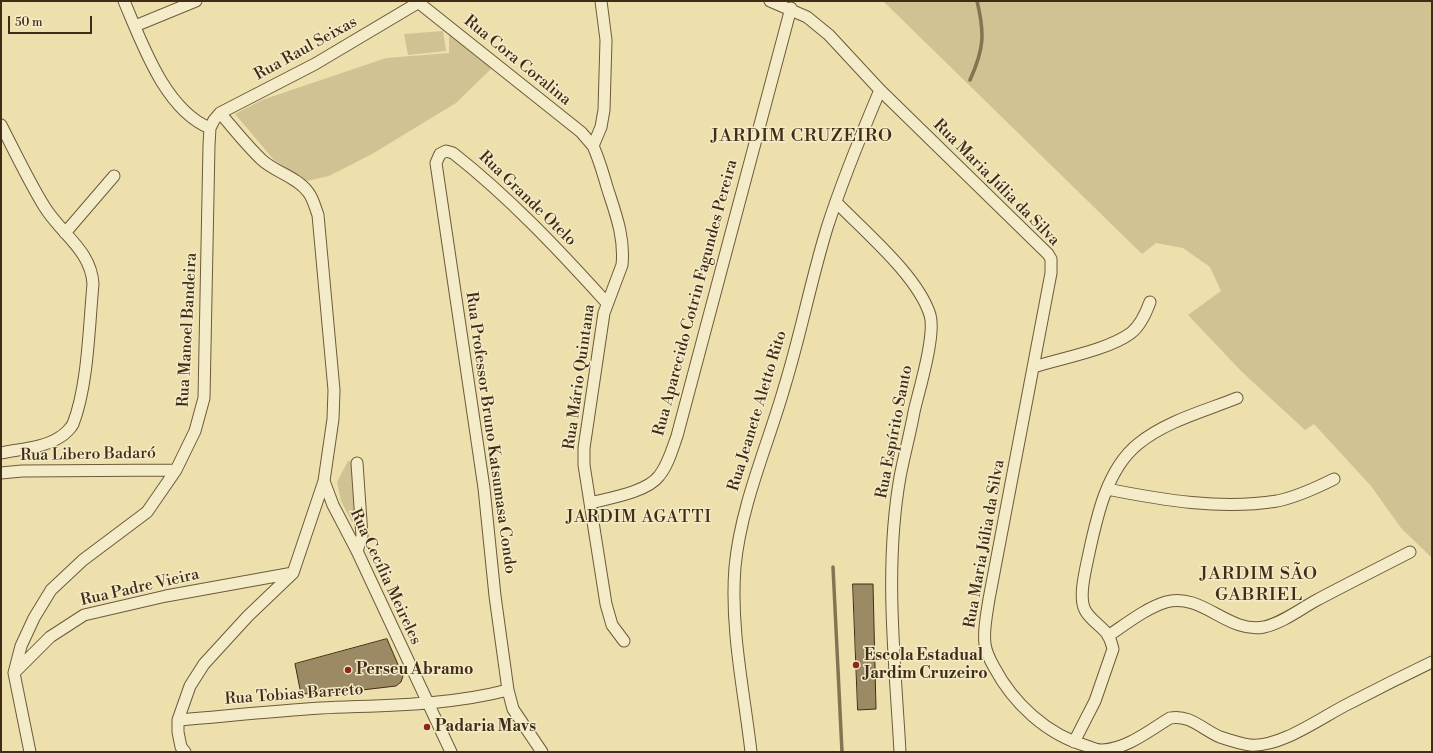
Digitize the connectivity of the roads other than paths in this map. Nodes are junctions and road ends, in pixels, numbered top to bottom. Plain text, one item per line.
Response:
1 (124, 1) edge
2 (196, 1) edge
3 (601, 1) edge
4 (770, 1) edge
5 (420, 2) edge
6 (790, 8) junction
7 (135, 26) junction
8 (880, 90) junction
9 (220, 113) junction
10 (1, 125) edge
11 (210, 128) junction
12 (593, 146) junction
13 (114, 176) dead end
14 (438, 181) joint
15 (836, 202) junction
16 (65, 233) junction
17 (606, 302) junction
18 (1150, 302) dead end
19 (1034, 367) junction
20 (1237, 398) dead end
21 (1, 453) edge
22 (357, 463) dead end
23 (176, 470) junction
24 (1, 473) edge
25 (1334, 479) dead end
26 (324, 481) junction
27 (1107, 489) junction
28 (590, 503) junction
29 (357, 551) junction
30 (1410, 552) dead end
31 (293, 573) junction
32 (1108, 636) junction
33 (624, 641) dead end
34 (1432, 662) edge
35 (14, 673) junction
36 (508, 690) junction
37 (427, 703) junction
38 (178, 720) junction
39 (1074, 742) junction
40 (30, 752) edge
41 (185, 752) edge
42 (451, 752) edge
43 (542, 752) edge
44 (751, 752) edge
45 (900, 752) edge

1 - 7 street
2 - 7 street
3 - 12 street
4 - 6 street, Rua Maria Júlia da Silva
5 - 9 street, Rua Raul Seixas
5 - 12 street, Rua Cora Coralina
6 - 8 street, Rua Maria Júlia da Silva
6 - 28 street, Rua Aparecido Cotrin Fagundes Pereira
7 - 11 street
8 - 15 street, Rua Jeanete Aletto Rito
8 - 19 street, Rua Maria Júlia da Silva
9 - 11 street, Rua Raul Seixas
9 - 26 street
10 - 16 street
11 - 23 street, Rua Manoel Bandeira
12 - 17 street, Rua Mário Quintana
13 - 16 street
14 - 17 street, Rua Grande Otelo
14 - 36 street, Rua Professor Bruno Katsumasa Condo
15 - 44 street, Rua Jeanete Aletto Rito
15 - 45 street, Rua Espírito Santo
16 - 21 street
17 - 28 street, Rua Mário Quintana
18 - 19 street
19 - 39 street, Rua Maria Júlia da Silva
20 - 27 street
22 - 29 street
23 - 24 street, Rua Libero Badaró
23 - 35 street, Rua Manoel Bandeira
25 - 27 street
26 - 29 street, Rua Cecília Meireles
26 - 31 street
27 - 32 street
28 - 33 street, Rua Mário Quintana
29 - 37 street, Rua Cecília Meireles
30 - 32 street
31 - 35 street, Rua Padre Vieira
31 - 38 street
32 - 39 street
34 - 39 street, Rua Maria Júlia da Silva
35 - 40 street, Rua Manoel Bandeira
36 - 37 street, Rua Tobias Barreto
36 - 43 street, Rua Professor Bruno Katsumasa Condo
37 - 38 street, Rua Tobias Barreto
37 - 42 street, Rua Cecília Meireles
38 - 41 street

